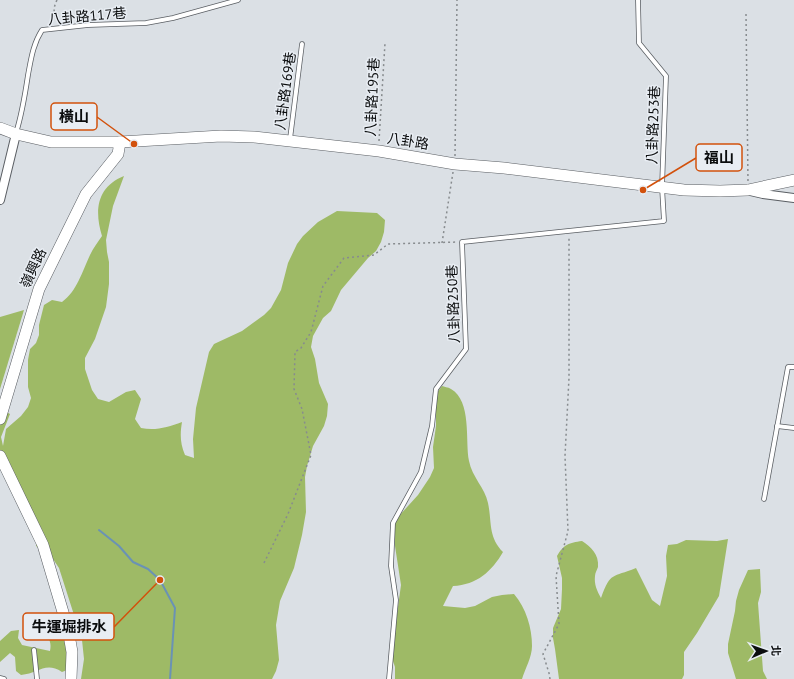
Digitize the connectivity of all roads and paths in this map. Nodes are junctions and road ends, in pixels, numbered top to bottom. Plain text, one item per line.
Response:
1 (57, 0) edge
2 (238, 0) edge
3 (457, 0) edge
4 (638, 0) edge
5 (746, 14) dead end
6 (62, 28) junction
7 (385, 43) dead end
8 (302, 44) dead end
9 (0, 128) edge
10 (16, 134) junction
11 (290, 141) junction
12 (120, 142) junction
13 (379, 152) junction
14 (455, 164) junction
15 (794, 180) edge
16 (662, 187) junction
17 (748, 190) junction
18 (794, 198) edge
19 (0, 200) edge
20 (569, 230) junction
21 (462, 242) junction
22 (442, 243) junction
23 (794, 367) edge
24 (0, 419) edge
25 (777, 426) junction
26 (794, 428) edge
27 (0, 456) edge
28 (764, 499) dead end
29 (264, 564) dead end
30 (34, 650) dead end
31 (0, 678) edge
32 (4, 679) edge
33 (37, 679) edge
34 (71, 679) edge
35 (389, 679) edge
36 (550, 679) edge

1 - 6 path
2 - 6 lane, 八卦路117巷
3 - 14 path
4 - 16 lane, 八卦路253巷
5 - 17 path
6 - 10 lane, 八卦路117巷
7 - 13 path, 八卦路195巷
8 - 11 lane, 八卦路169巷
9 - 10 main road, 八卦路
10 - 12 main road, 八卦路
10 - 19 street
11 - 12 main road, 八卦路
11 - 13 main road, 八卦路
12 - 24 main road, 嶺興路
13 - 14 main road, 八卦路
14 - 16 main road, 八卦路
14 - 22 path
15 - 17 main road
16 - 17 main road, 八卦路
16 - 20 lane
17 - 18 street, 八卦路
20 - 21 lane
20 - 36 path
21 - 22 path
21 - 35 lane, 八卦路250巷
22 - 29 path
23 - 25 lane
25 - 26 lane
25 - 28 lane
27 - 34 main road
30 - 33 lane
31 - 32 lane

